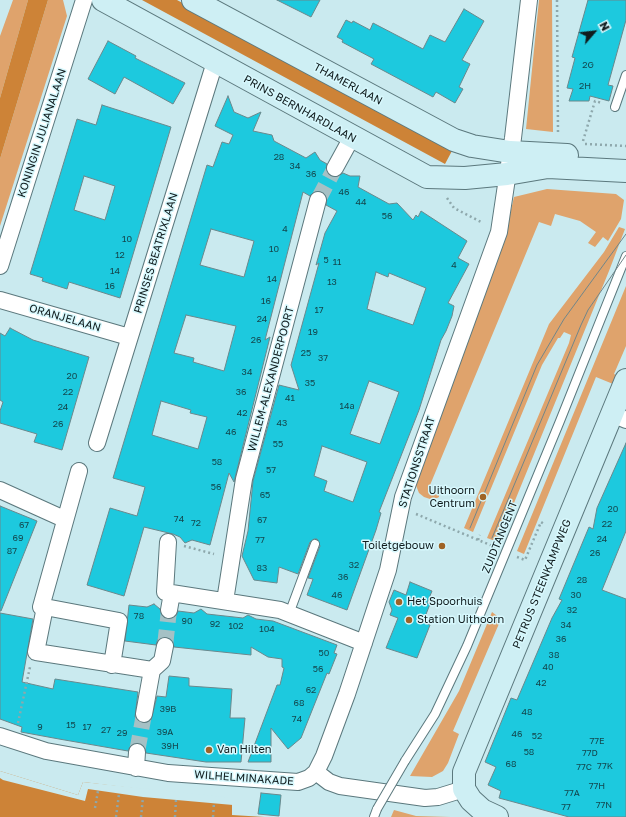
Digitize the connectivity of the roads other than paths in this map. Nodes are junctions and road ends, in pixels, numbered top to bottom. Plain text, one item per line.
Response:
1 (84, 0) edge
2 (103, 0) edge
3 (193, 0) edge
4 (529, 0) edge
5 (215, 62) junction
6 (626, 75) edge
7 (615, 107) dead end
8 (352, 137) junction
9 (510, 152) junction
10 (626, 158) edge
11 (335, 168) tunnel mouth
12 (626, 171) edge
13 (507, 174) junction
14 (318, 200) tunnel mouth
15 (626, 256) edge
16 (0, 266) edge
17 (0, 300) edge
18 (129, 337) junction
19 (626, 380) edge
20 (619, 417) edge
21 (97, 443) dead end
22 (79, 471) dead end
23 (0, 490) edge
24 (64, 519) junction
25 (168, 542) road end
26 (315, 544) dead end
27 (172, 593) junction
28 (225, 601) junction
29 (46, 607) junction
30 (169, 610) tunnel mouth
31 (289, 614) junction
32 (364, 643) junction
33 (165, 646) tunnel mouth
34 (112, 665) junction
35 (152, 670) junction
36 (144, 714) tunnel mouth
37 (7, 739) edge
38 (316, 772) junction
39 (464, 789) junction
40 (375, 813) edge
41 (497, 817) edge

1 - 16 street, KONINGIN JULIANALAAN
2 - 5 street, PRINS BERNHARDLAAN
3 - 9 street, THAMERLAAN
4 - 9 street, STATIONSSTRAAT
5 - 8 street, PRINS BERNHARDLAAN
5 - 18 street, PRINSES BEATRIXLAAN
6 - 7 lane
8 - 11 street
8 - 13 street, PRINS BERNHARDLAAN
9 - 10 street, THAMERLAAN
9 - 13 street, STATIONSSTRAAT
12 - 13 street, PRINS BERNHARDLAAN
13 - 32 street, STATIONSSTRAAT
14 - 28 street, WILLEM-ALEXANDERPOORT
15 - 40 lane, ZUIDTANGENT, bridge
17 - 18 street, ORANJELAAN
18 - 21 street, PRINSES BEATRIXLAAN
19 - 20 street, PETRUS STEENKAMPWEG
20 - 39 street, PETRUS STEENKAMPWEG
22 - 24 street
23 - 24 street
24 - 29 street
25 - 27 street
26 - 31 lane
27 - 28 street
27 - 30 street
28 - 31 street
29 - 34 street
29 - 34 street
31 - 32 street
32 - 38 street, STATIONSSTRAAT
33 - 35 street
34 - 35 street
35 - 36 street
37 - 38 street, WILHELMINAKADE
38 - 39 street
39 - 41 street

